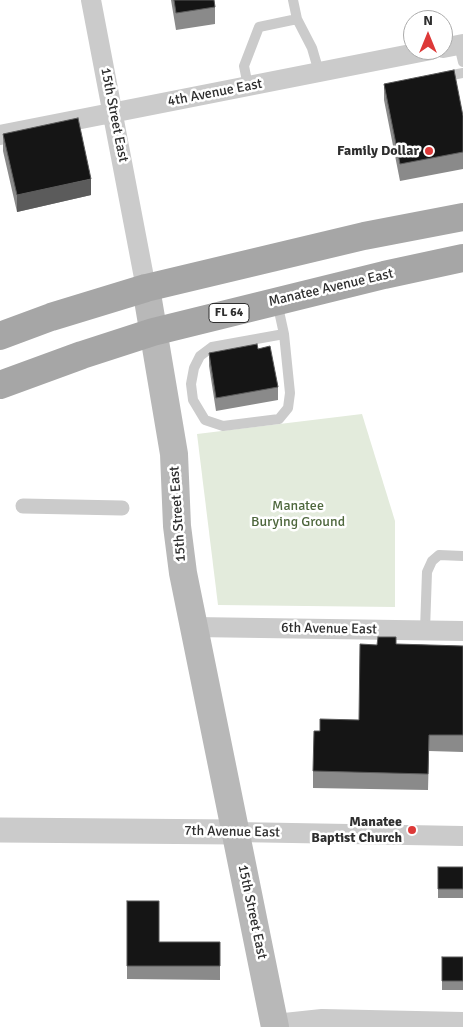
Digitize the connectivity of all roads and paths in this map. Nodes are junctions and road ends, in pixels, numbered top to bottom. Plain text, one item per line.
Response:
1 (91, 0) edge
2 (293, 0) edge
3 (297, 19) junction
4 (403, 56) edge
5 (319, 72) junction
6 (463, 73) edge
7 (434, 79) edge
8 (248, 86) junction
9 (114, 113) junction
10 (0, 135) edge
11 (463, 217) edge
12 (463, 258) edge
13 (146, 288) junction
14 (277, 301) junction
15 (153, 332) junction
16 (284, 334) junction
17 (0, 336) edge
18 (0, 385) edge
19 (23, 506) dead end
20 (122, 508) dead end
21 (463, 556) edge
22 (194, 627) junction
23 (425, 630) junction
24 (463, 630) edge
25 (0, 830) edge
26 (235, 832) junction
27 (463, 836) edge
28 (463, 1022) edge
29 (275, 1026) edge

1 - 9 street, 15th Street East
2 - 3 lane
3 - 5 lane
3 - 8 lane
4 - 5 street, 4th Avenue East
5 - 8 street, 4th Avenue East
6 - 7 lane
8 - 9 street, 4th Avenue East
9 - 10 street, 4th Avenue East
9 - 13 street, 15th Street East
11 - 13 main road
12 - 14 main road, Manatee Avenue East / FL 64
13 - 15 main road, 15th Street East
13 - 17 main road
14 - 15 main road, Manatee Avenue East / FL 64
14 - 16 lane
15 - 18 main road, Manatee Avenue East / FL 64
15 - 22 main road, 15th Street East
16 - 16 lane
19 - 20 street
21 - 23 lane
22 - 23 street, 6th Avenue East
22 - 26 main road, 15th Street East
23 - 24 street, 6th Avenue East
25 - 26 street, 7th Avenue East
26 - 27 street, 7th Avenue East
26 - 29 main road, 15th Street East
28 - 29 street

